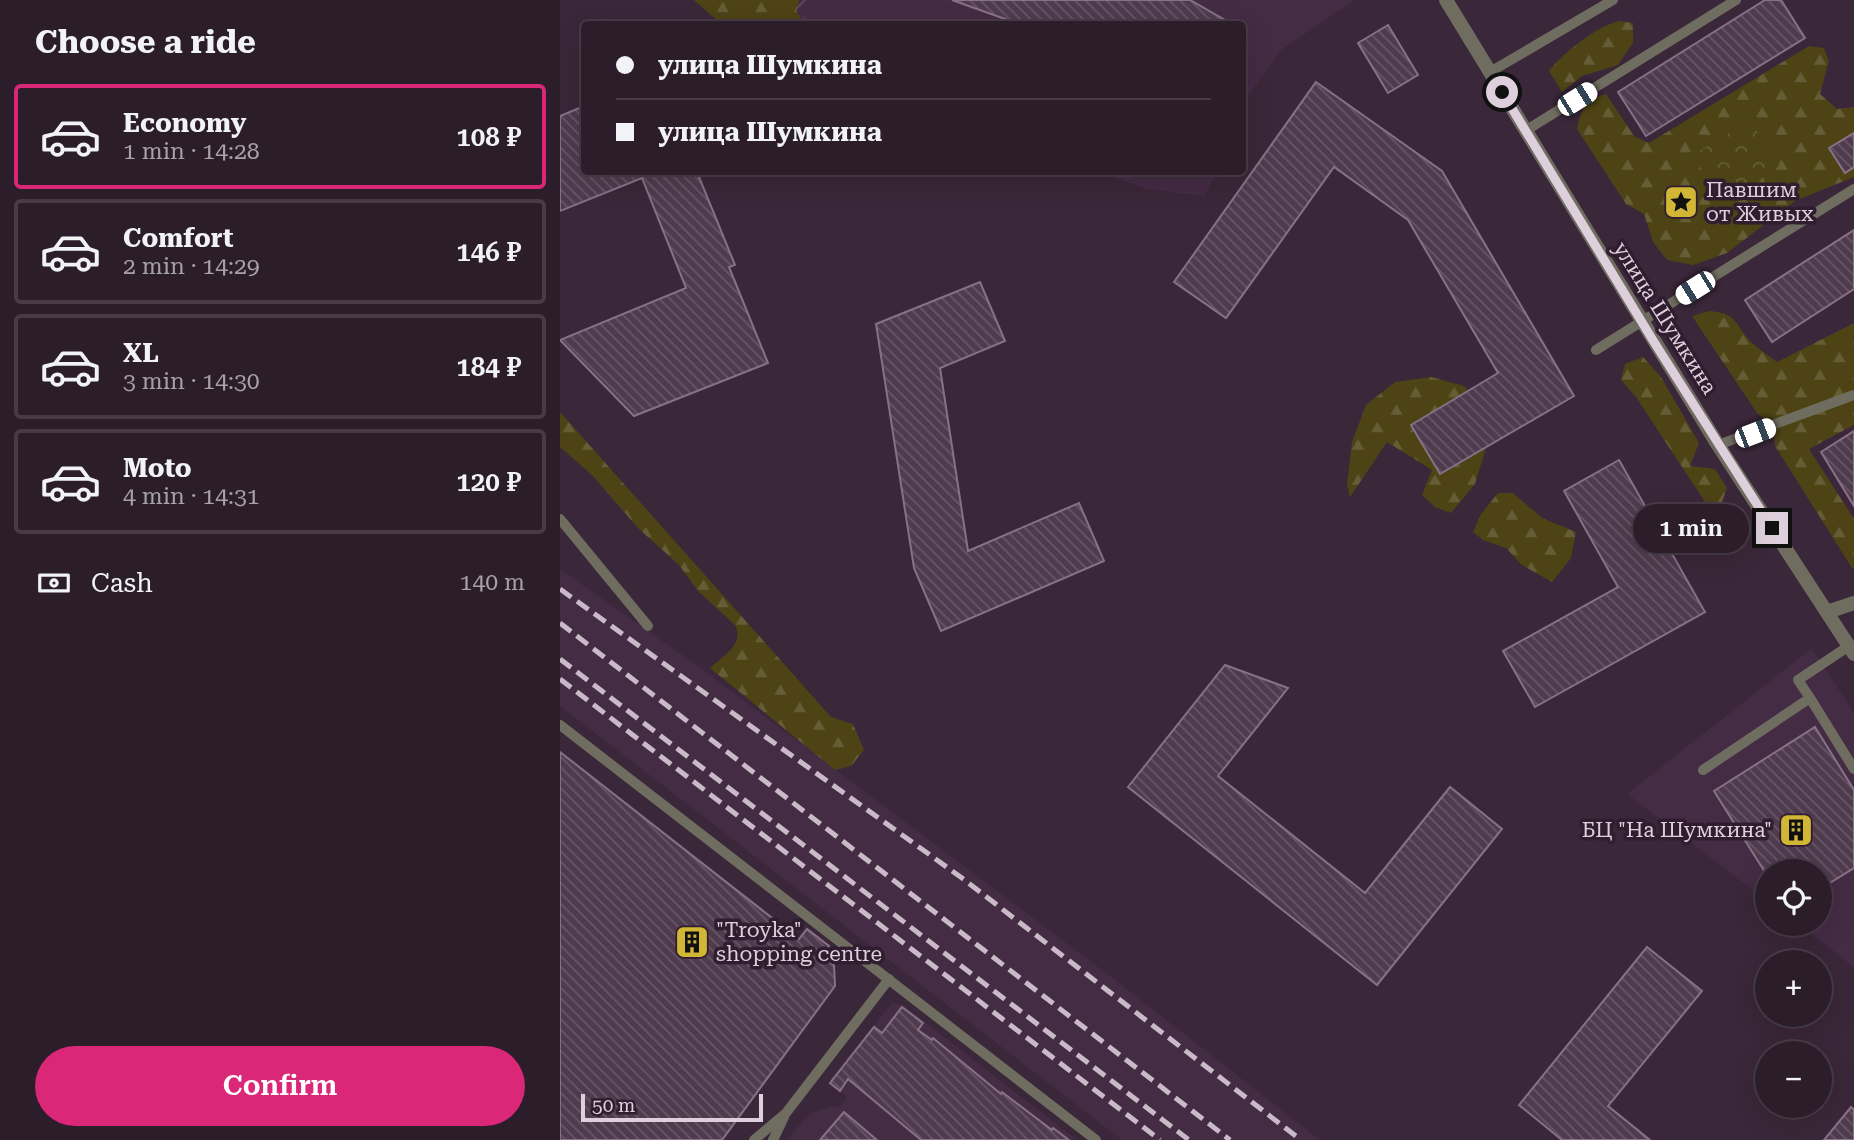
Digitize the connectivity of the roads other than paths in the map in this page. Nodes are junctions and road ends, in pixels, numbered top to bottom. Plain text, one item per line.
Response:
1 (1446, 0) edge
2 (1613, 0) edge
3 (1736, 0) edge
4 (1490, 72) junction
5 (1525, 131) junction
6 (1854, 189) edge
7 (1641, 321) junction
8 (1596, 350) dead end
9 (1854, 395) edge
10 (1718, 445) junction
11 (560, 519) edge
12 (1854, 603) edge
13 (1827, 612) junction
14 (648, 626) dead end
15 (1852, 650) edge
16 (1810, 698) junction
17 (560, 725) edge
18 (1854, 769) edge
19 (1703, 770) dead end
20 (889, 979) junction
21 (786, 1113) junction
22 (754, 1140) edge
23 (773, 1140) edge
24 (1097, 1140) edge

1 - 4 street, улица Шумкина
2 - 4 lane
3 - 5 lane
4 - 5 street, улица Шумкина
5 - 7 street, улица Шумкина
6 - 7 lane
7 - 8 lane
7 - 10 street, улица Шумкина
9 - 10 lane
10 - 13 street, улица Шумкина
11 - 14 lane
12 - 13 street
13 - 15 street, улица Шумкина
15 - 16 lane
16 - 18 lane
16 - 19 lane
17 - 20 lane
20 - 21 lane
20 - 24 lane
21 - 22 lane
21 - 23 lane

